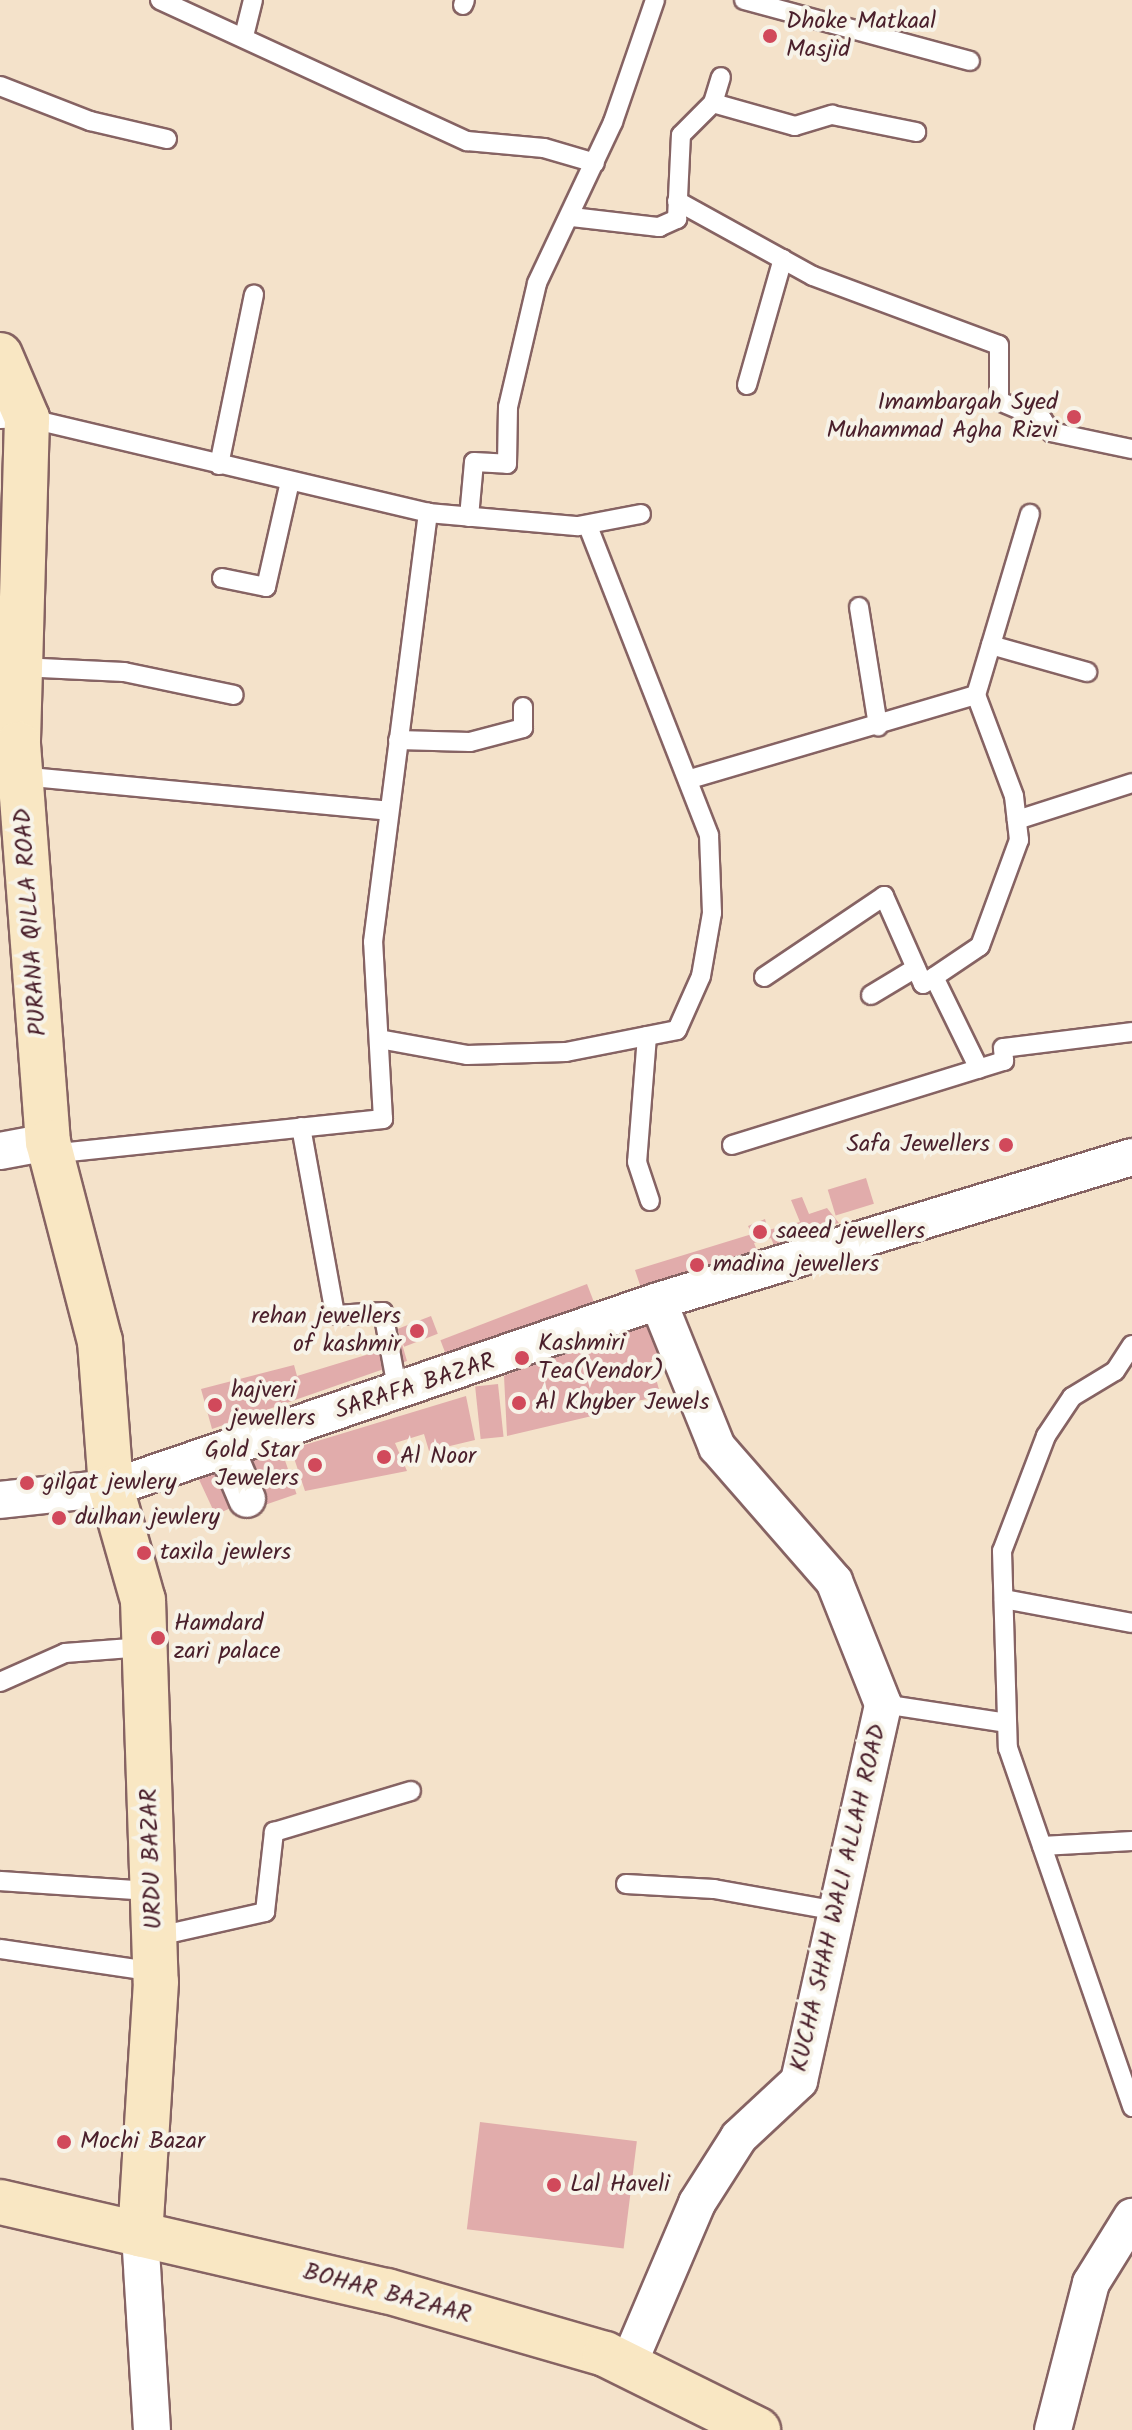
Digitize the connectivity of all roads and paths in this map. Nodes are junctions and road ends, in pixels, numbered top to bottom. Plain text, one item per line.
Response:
1 (160, 0) edge
2 (253, 0) edge
3 (655, 0) edge
4 (744, 0) edge
5 (244, 36) junction
6 (970, 61) dead end
7 (721, 77) dead end
8 (0, 86) edge
9 (713, 103) junction
10 (916, 132) dead end
11 (167, 139) dead end
12 (595, 163) junction
13 (677, 201) junction
14 (572, 217) junction
15 (783, 259) junction
16 (254, 295) dead end
17 (0, 355) edge
18 (747, 385) dead end
19 (14, 419) edge
20 (1132, 449) edge
21 (219, 465) junction
22 (290, 481) junction
23 (428, 513) junction
24 (641, 514) dead end
25 (1030, 514) dead end
26 (469, 517) junction
27 (588, 526) junction
28 (222, 578) dead end
29 (859, 607) dead end
30 (991, 645) junction
31 (20, 667) junction
32 (1087, 672) dead end
33 (234, 695) dead end
34 (976, 695) junction
35 (523, 707) dead end
36 (878, 726) junction
37 (398, 740) junction
38 (20, 776) junction
39 (690, 779) junction
40 (1132, 783) edge
41 (387, 811) junction
42 (1017, 820) junction
43 (916, 968) junction
44 (764, 977) dead end
45 (934, 977) junction
46 (871, 995) dead end
47 (1132, 1032) edge
48 (647, 1036) junction
49 (379, 1039) junction
50 (979, 1069) junction
51 (301, 1127) junction
52 (732, 1145) dead end
53 (49, 1148) junction
54 (0, 1151) edge
55 (1132, 1157) edge
56 (650, 1201) dead end
57 (658, 1301) junction
58 (1132, 1345) edge
59 (398, 1393) junction
60 (226, 1449) junction
61 (111, 1488) junction
62 (247, 1499) dead end
63 (0, 1500) edge
64 (1004, 1599) junction
65 (1132, 1623) edge
66 (144, 1647) junction
67 (0, 1682) edge
68 (883, 1704) junction
69 (1007, 1723) junction
70 (411, 1791) dead end
71 (1132, 1841) edge
72 (1042, 1846) junction
73 (0, 1881) edge
74 (626, 1884) dead end
75 (152, 1891) junction
76 (838, 1911) junction
77 (0, 1949) edge
78 (155, 1954) junction
79 (1132, 2107) edge
80 (0, 2202) edge
81 (1132, 2217) edge
82 (140, 2234) junction
83 (628, 2365) junction
84 (152, 2430) edge
85 (758, 2430) edge
86 (1053, 2430) edge

1 - 5 lane
2 - 5 lane
3 - 12 lane
4 - 6 lane
5 - 12 lane
7 - 9 lane
8 - 11 lane
9 - 10 lane
9 - 13 lane
12 - 14 lane
13 - 14 lane
13 - 15 lane
14 - 26 lane
15 - 18 lane
15 - 20 lane
16 - 21 lane
17 - 19 street, PURANA QILLA ROAD
19 - 21 lane
19 - 31 street, PURANA QILLA ROAD
21 - 22 lane
22 - 23 lane
22 - 28 lane
23 - 26 lane
23 - 37 lane
24 - 27 lane
25 - 30 lane
26 - 27 lane
27 - 39 lane
29 - 36 lane
30 - 32 lane
30 - 34 lane
31 - 33 lane
31 - 38 street, PURANA QILLA ROAD
34 - 36 lane
34 - 42 lane
35 - 37 lane
36 - 39 lane
37 - 41 lane
38 - 41 lane
38 - 53 street, PURANA QILLA ROAD
39 - 48 lane
40 - 42 lane
41 - 49 lane
42 - 45 lane
43 - 44 lane
43 - 45 lane
43 - 46 lane
45 - 50 lane
47 - 50 lane
48 - 49 lane
48 - 56 lane
49 - 51 lane
50 - 52 lane
51 - 53 lane
51 - 59 lane
53 - 54 street
53 - 61 street, PURANA QILLA ROAD
55 - 57 street, SARAFA BAZAR
57 - 59 street, SARAFA BAZAR
57 - 68 street, KUCHA SHAH WALI ALLAH ROAD
58 - 64 lane
59 - 60 street, SARAFA BAZAR
60 - 61 street, SARAFA BAZAR
60 - 62 street
61 - 63 street, SARAFA BAZAR
61 - 66 street, URDU BAZAR
64 - 65 lane
64 - 69 lane
66 - 67 lane
66 - 75 street, URDU BAZAR
68 - 69 lane
68 - 76 street, KUCHA SHAH WALI ALLAH ROAD
69 - 72 lane
70 - 78 lane
71 - 72 lane
72 - 79 lane
73 - 75 lane
74 - 76 lane
75 - 78 street, URDU BAZAR
76 - 83 street, KUCHA SHAH WALI ALLAH ROAD
77 - 78 lane
78 - 82 street, URDU BAZAR
80 - 82 street, BOHAR BAZAAR
81 - 86 street
82 - 83 street, BOHAR BAZAAR
82 - 84 street
83 - 85 street, BOHAR BAZAAR

